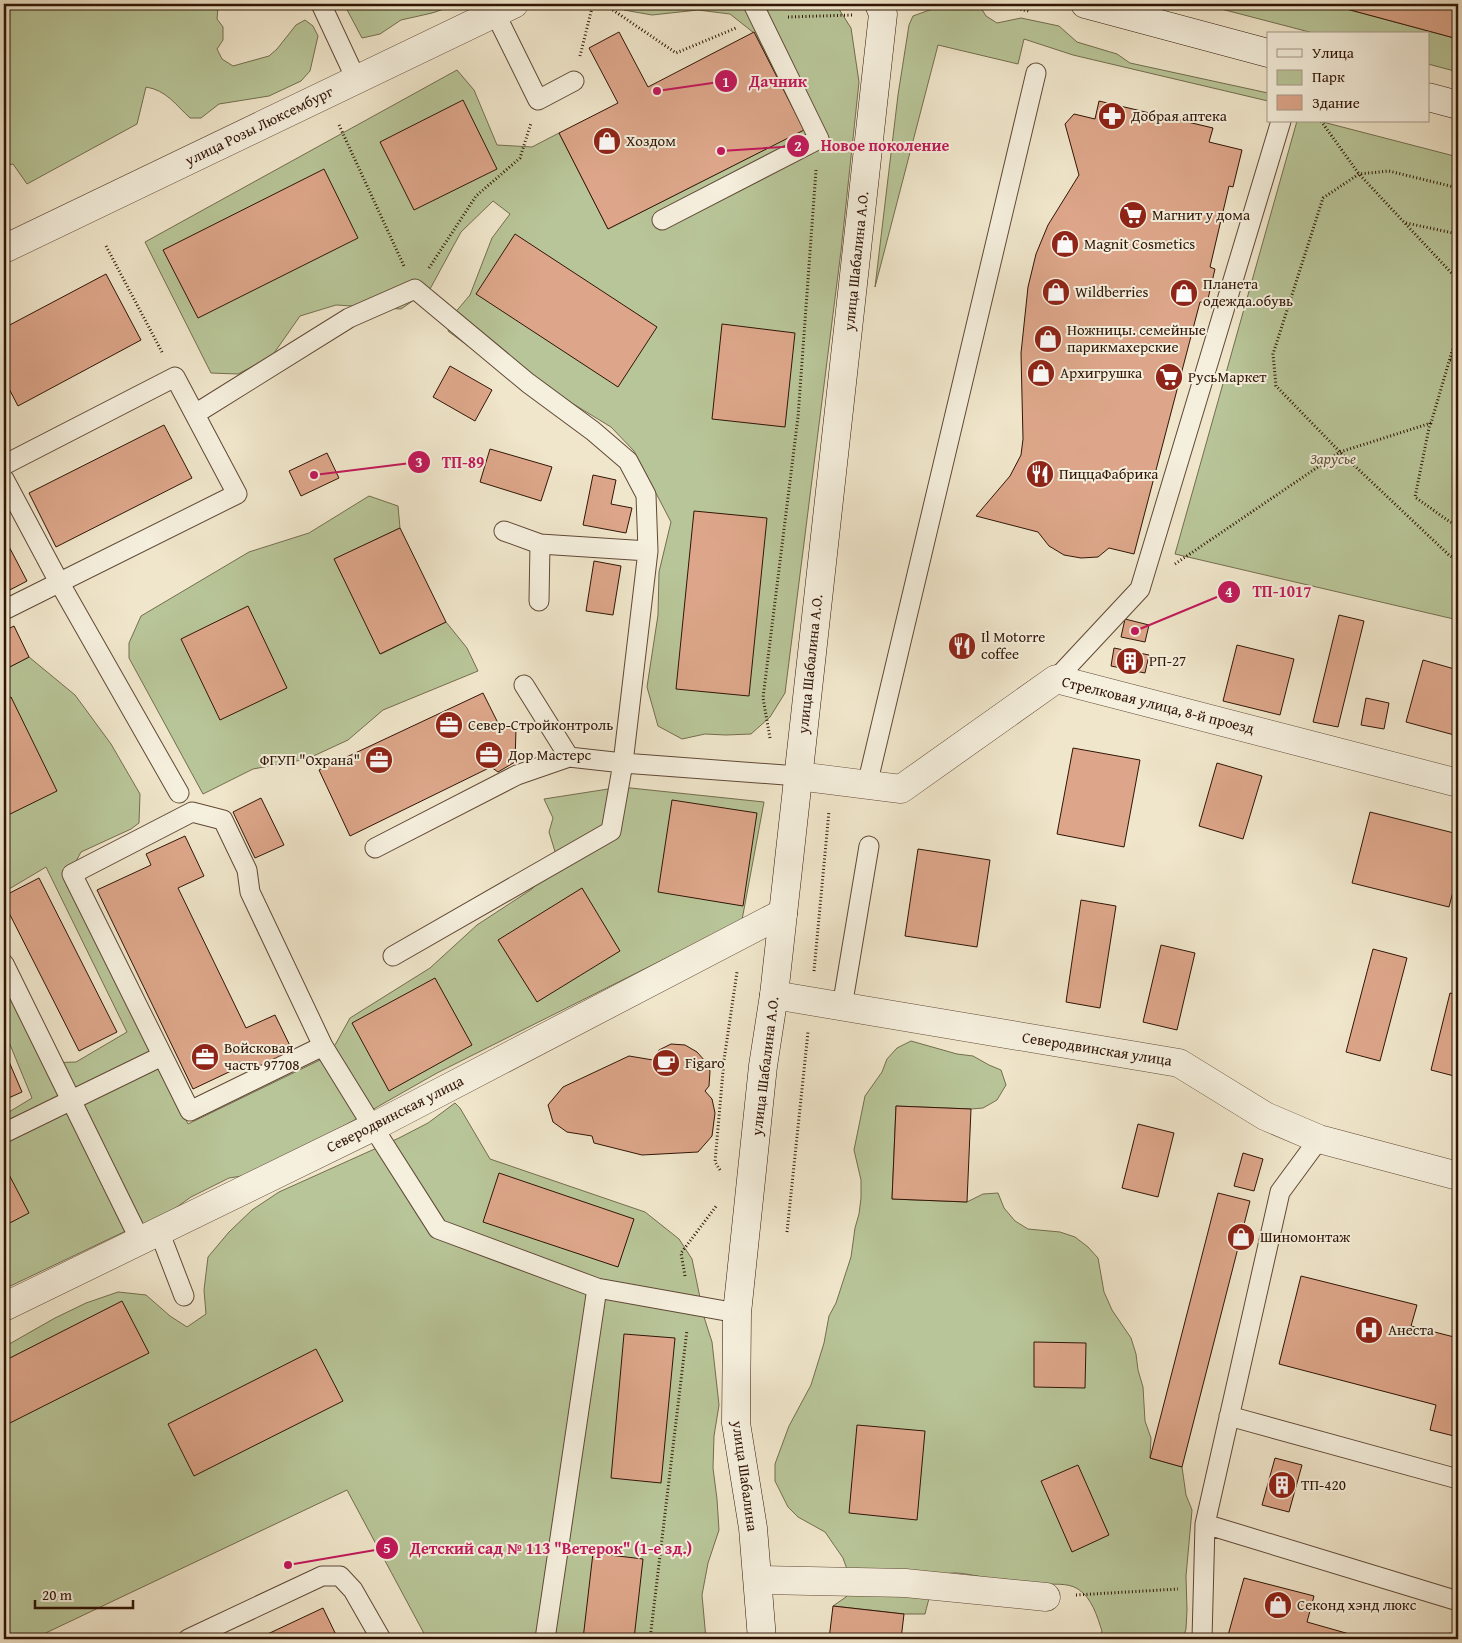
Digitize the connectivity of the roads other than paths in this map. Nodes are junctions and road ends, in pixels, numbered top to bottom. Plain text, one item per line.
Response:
1 (321, 4) edge
2 (753, 4) edge
3 (1085, 4) edge
4 (885, 7) edge
5 (505, 8) edge
6 (1267, 53) edge
7 (1036, 73) dead end
8 (356, 79) junction
9 (574, 82) road end
10 (1430, 98) edge
11 (1458, 105) edge
12 (1281, 122) edge
13 (662, 220) dead end
14 (4, 249) edge
15 (195, 414) junction
16 (4, 465) edge
17 (4, 479) edge
18 (504, 531) dead end
19 (540, 544) junction
20 (648, 551) junction
21 (59, 582) junction
22 (539, 601) dead end
23 (4, 610) edge
24 (1056, 679) junction
25 (524, 685) dead end
26 (570, 757) junction
27 (623, 763) junction
28 (787, 775) junction
29 (1458, 783) edge
30 (867, 785) junction
31 (179, 793) dead end
32 (869, 846) dead end
33 (375, 848) dead end
34 (782, 913) junction
35 (393, 956) dead end
36 (4, 964) edge
37 (774, 996) junction
38 (842, 1007) junction
39 (323, 1046) junction
40 (162, 1056) junction
41 (72, 1100) junction
42 (372, 1126) junction
43 (4, 1133) edge
44 (1319, 1139) junction
45 (1458, 1176) edge
46 (150, 1235) junction
47 (596, 1288) junction
48 (184, 1296) dead end
49 (4, 1307) edge
50 (737, 1313) junction
51 (1229, 1416) junction
52 (1458, 1480) edge
53 (1204, 1524) junction
54 (758, 1580) junction
55 (1046, 1597) road end
56 (1458, 1601) edge
57 (188, 1639) edge
58 (380, 1639) edge
59 (545, 1639) edge
60 (762, 1639) edge
61 (1202, 1639) edge

1 - 8 lane
2 - 13 lane
3 - 6 street
4 - 28 street, улица Шабалина А.О.
5 - 8 street, улица Розы Люксембург
5 - 9 lane
7 - 30 lane
8 - 14 street, улица Розы Люксембург
10 - 11 street
12 - 24 lane
15 - 16 lane
15 - 20 lane
15 - 21 lane
17 - 21 lane
18 - 19 lane
19 - 20 lane
19 - 22 lane
20 - 27 lane
21 - 23 lane
21 - 31 lane
24 - 29 street, Стрелковая улица, 8-й проезд
24 - 30 street, Стрелковая улица, 8-й проезд
25 - 26 lane
26 - 27 lane
26 - 33 lane
27 - 28 lane
27 - 35 lane
28 - 30 street, Стрелковая улица, 8-й проезд
28 - 34 street, улица Шабалина А.О.
32 - 38 lane
34 - 37 street, улица Шабалина А.О.
34 - 42 street, Северодвинская улица
36 - 41 lane
37 - 38 street, Северодвинская улица
37 - 50 street, улица Шабалина А.О.
38 - 44 street, Северодвинская улица
39 - 40 lane
39 - 40 lane
39 - 42 lane
40 - 41 lane
41 - 43 lane
41 - 46 lane
42 - 46 street, Северодвинская улица
42 - 47 lane
44 - 45 street, Северодвинская улица
44 - 51 lane
46 - 48 lane
46 - 49 street, Северодвинская улица
47 - 50 lane
47 - 59 lane
50 - 54 street, улица Шабалина
51 - 52 lane
51 - 53 lane
53 - 56 lane
53 - 61 lane
54 - 55 street
54 - 60 street, улица Шабалина
57 - 58 lane

